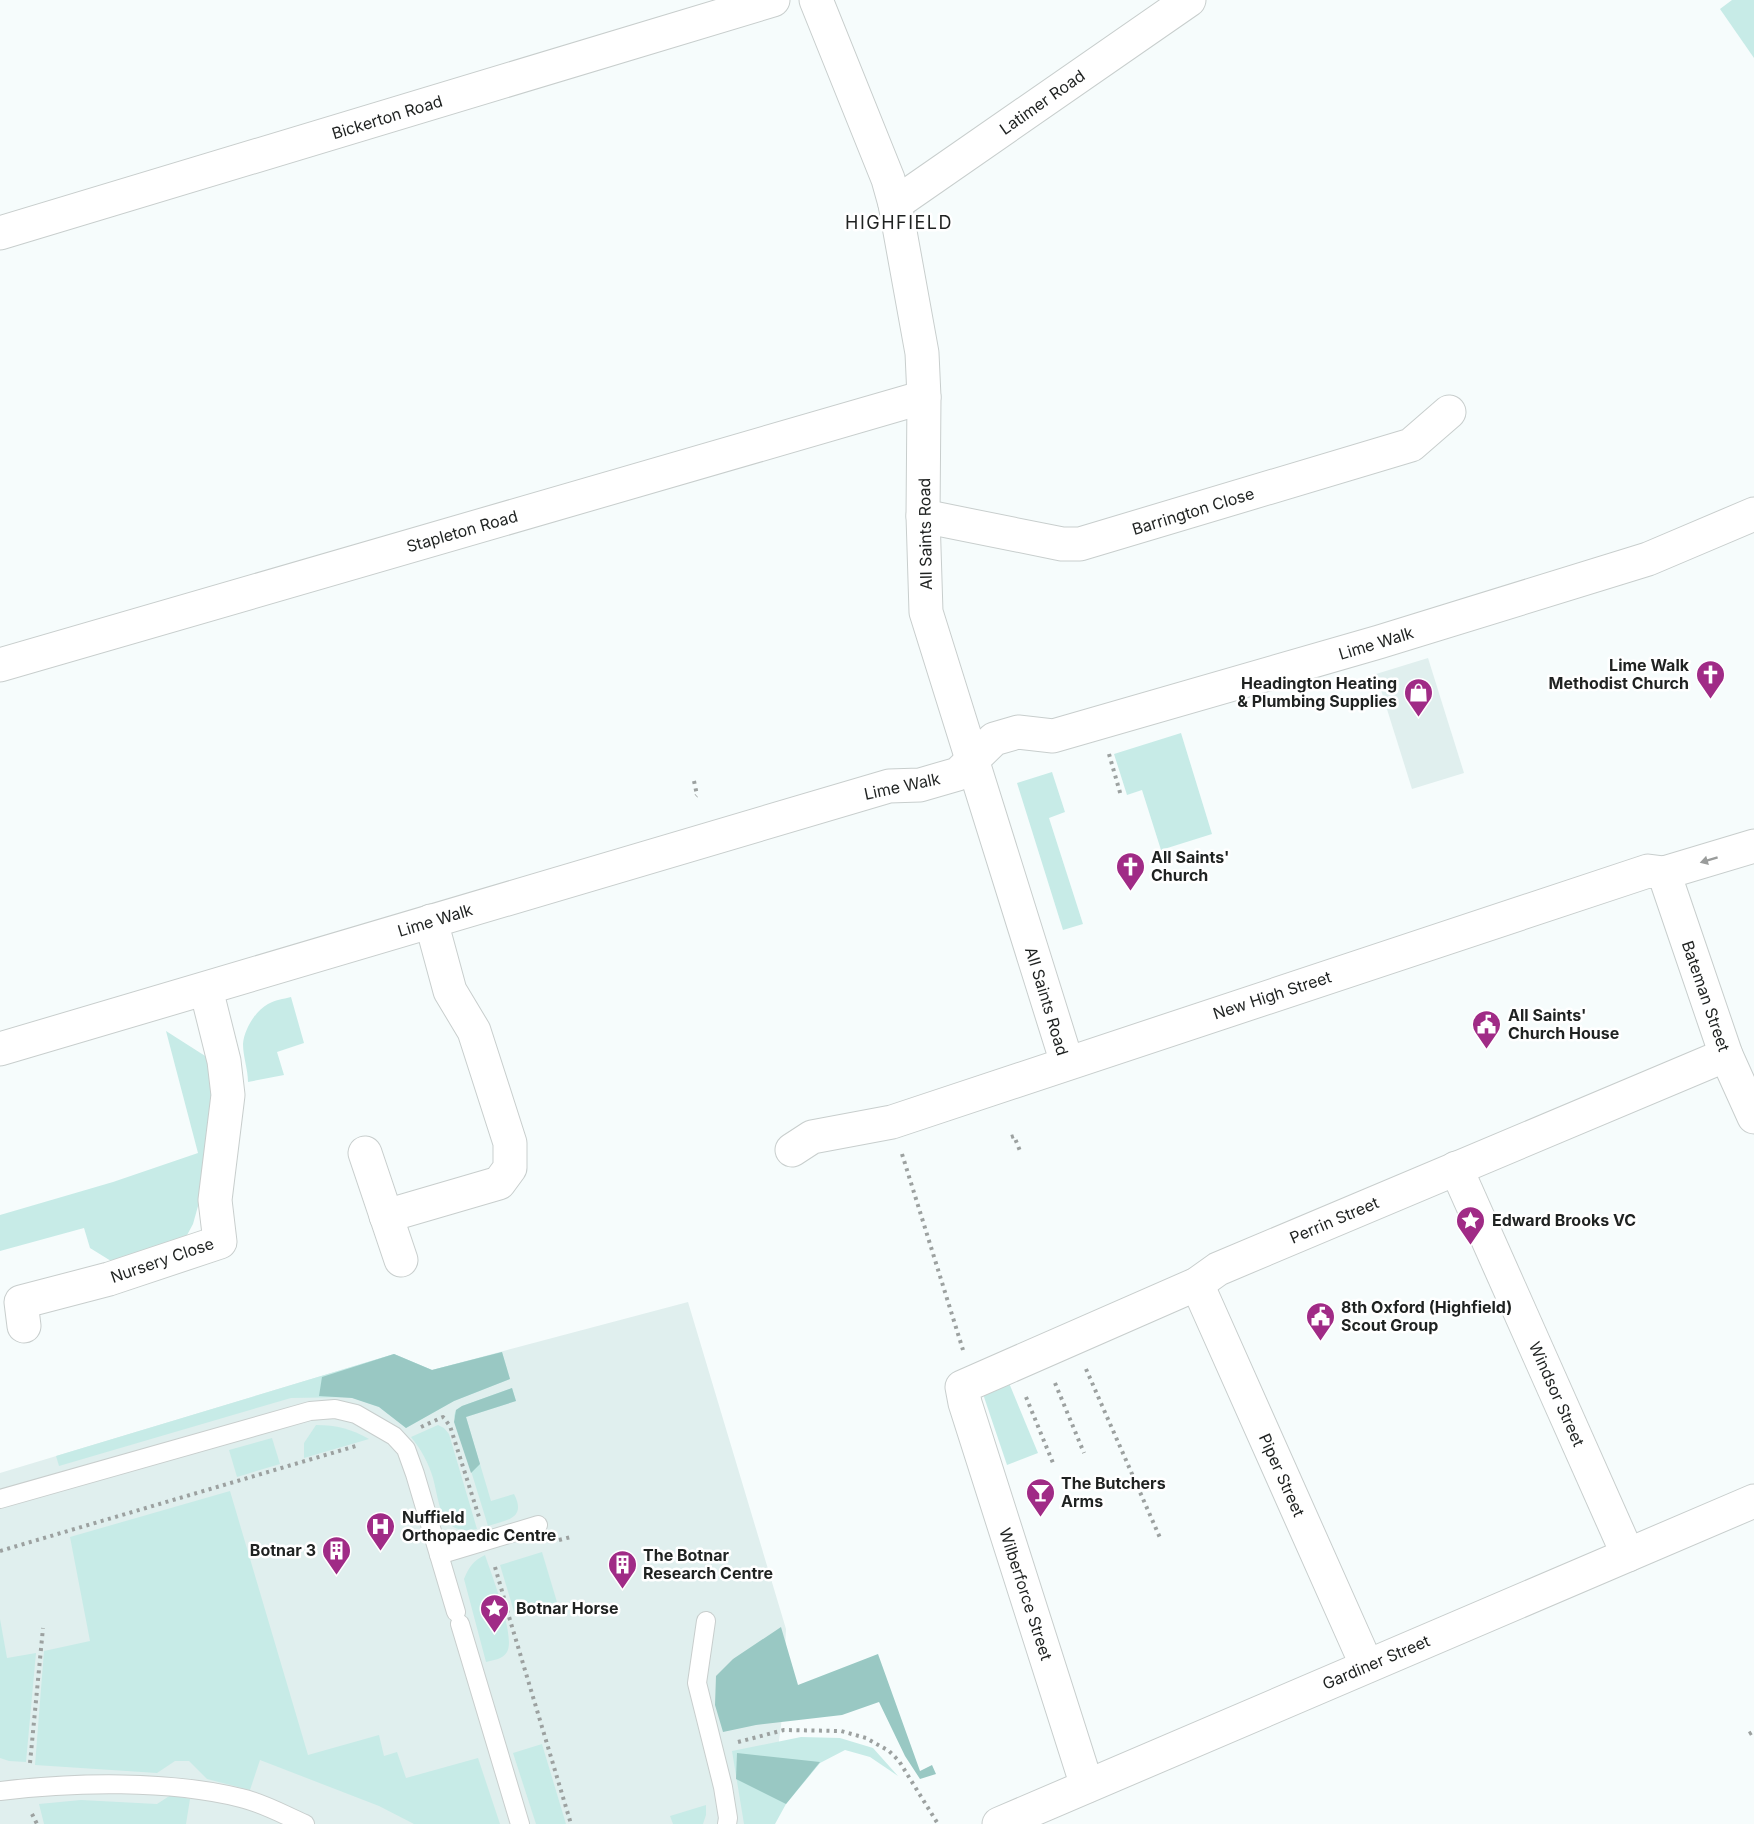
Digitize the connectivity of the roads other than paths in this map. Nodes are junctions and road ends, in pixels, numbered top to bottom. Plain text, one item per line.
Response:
1 (773, 0) edge
2 (816, 0) edge
3 (1189, 0) edge
4 (895, 204) junction
5 (0, 233) edge
6 (924, 398) junction
7 (1449, 412) dead end
8 (1754, 514) edge
9 (923, 516) junction
10 (0, 665) edge
11 (973, 760) junction
12 (1754, 846) edge
13 (1664, 873) junction
14 (431, 921) junction
15 (206, 989) junction
16 (0, 1049) edge
17 (1726, 1055) junction
18 (1066, 1063) junction
19 (1754, 1117) edge
20 (792, 1150) dead end
21 (365, 1153) dead end
22 (1456, 1168) junction
23 (386, 1216) junction
24 (401, 1260) dead end
25 (1197, 1284) junction
26 (24, 1326) dead end
27 (970, 1392) joint
28 (0, 1499) edge
29 (1754, 1501) edge
30 (538, 1525) dead end
31 (440, 1555) junction
32 (1628, 1555) junction
33 (706, 1621) dead end
34 (1367, 1666) junction
35 (1087, 1786) junction
36 (0, 1791) edge
37 (305, 1824) edge
38 (520, 1824) edge
39 (727, 1824) edge
40 (999, 1824) edge

1 - 5 street, Bickerton Road
2 - 4 street, All Saints Road
3 - 4 street, Latimer Road
4 - 6 street, All Saints Road
6 - 9 street, All Saints Road
6 - 10 street, Stapleton Road
7 - 9 street, Barrington Close
8 - 11 street, Lime Walk
9 - 11 street, All Saints Road
11 - 14 street, Lime Walk
11 - 18 street, All Saints Road
12 -> 13 street, New High Street
13 - 17 street, Bateman Street
13 - 18 street, New High Street
14 - 15 street, Lime Walk
14 - 23 street
15 - 16 street, Lime Walk
15 - 26 street, Nursery Close
17 - 19 street, Bateman Street
17 - 22 street, Perrin Street
18 - 20 street, New High Street
21 - 23 street
22 - 25 street, Perrin Street
22 - 32 street, Windsor Street
23 - 24 street
25 - 27 street, Perrin Street
25 - 34 street, Piper Street
27 - 35 street, Wilberforce Street
28 - 31 lane
29 - 32 street, Gardiner Street
30 - 31 lane
31 - 38 lane
32 - 34 street, Gardiner Street
33 - 39 lane
34 - 35 street, Gardiner Street
35 - 40 street, Gardiner Street
36 - 37 lane

